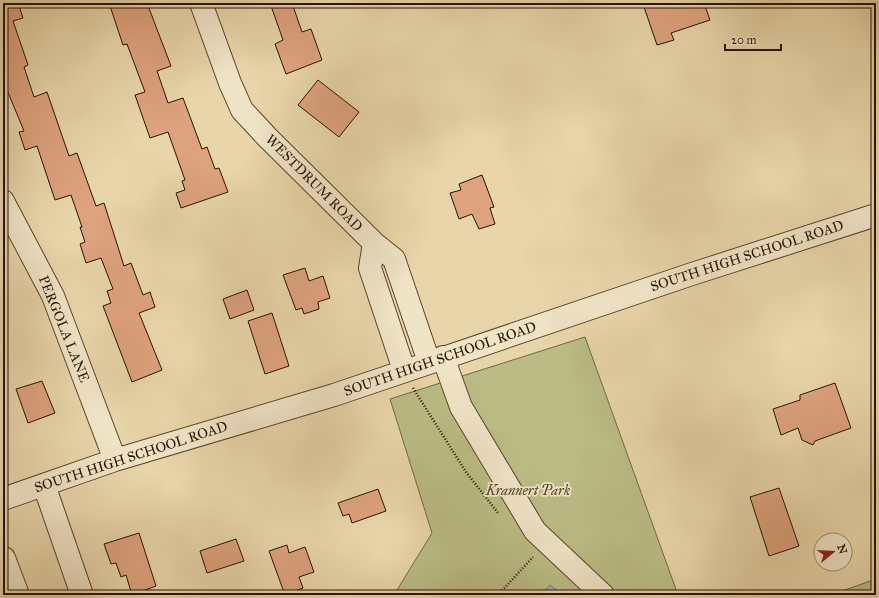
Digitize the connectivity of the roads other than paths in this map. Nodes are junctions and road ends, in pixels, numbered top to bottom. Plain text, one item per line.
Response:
1 (201, 3) edge
2 (3, 202) edge
3 (876, 215) edge
4 (374, 243) junction
5 (436, 360) junction
6 (408, 378) junction
7 (115, 460) junction
8 (44, 485) junction
9 (3, 499) edge
10 (4, 558) dead end
11 (18, 595) edge
12 (82, 595) edge
13 (603, 595) edge

1 - 4 street, WESTDRUM ROAD
2 - 7 street, PERGOLA LANE
3 - 5 street, SOUTH HIGH SCHOOL ROAD
4 - 5 street
4 - 6 street, WESTDRUM ROAD
5 - 6 street, SOUTH HIGH SCHOOL ROAD
5 - 13 street
6 - 7 street, SOUTH HIGH SCHOOL ROAD
7 - 8 street, SOUTH HIGH SCHOOL ROAD
8 - 9 street, SOUTH HIGH SCHOOL ROAD
8 - 12 street
10 - 11 street

